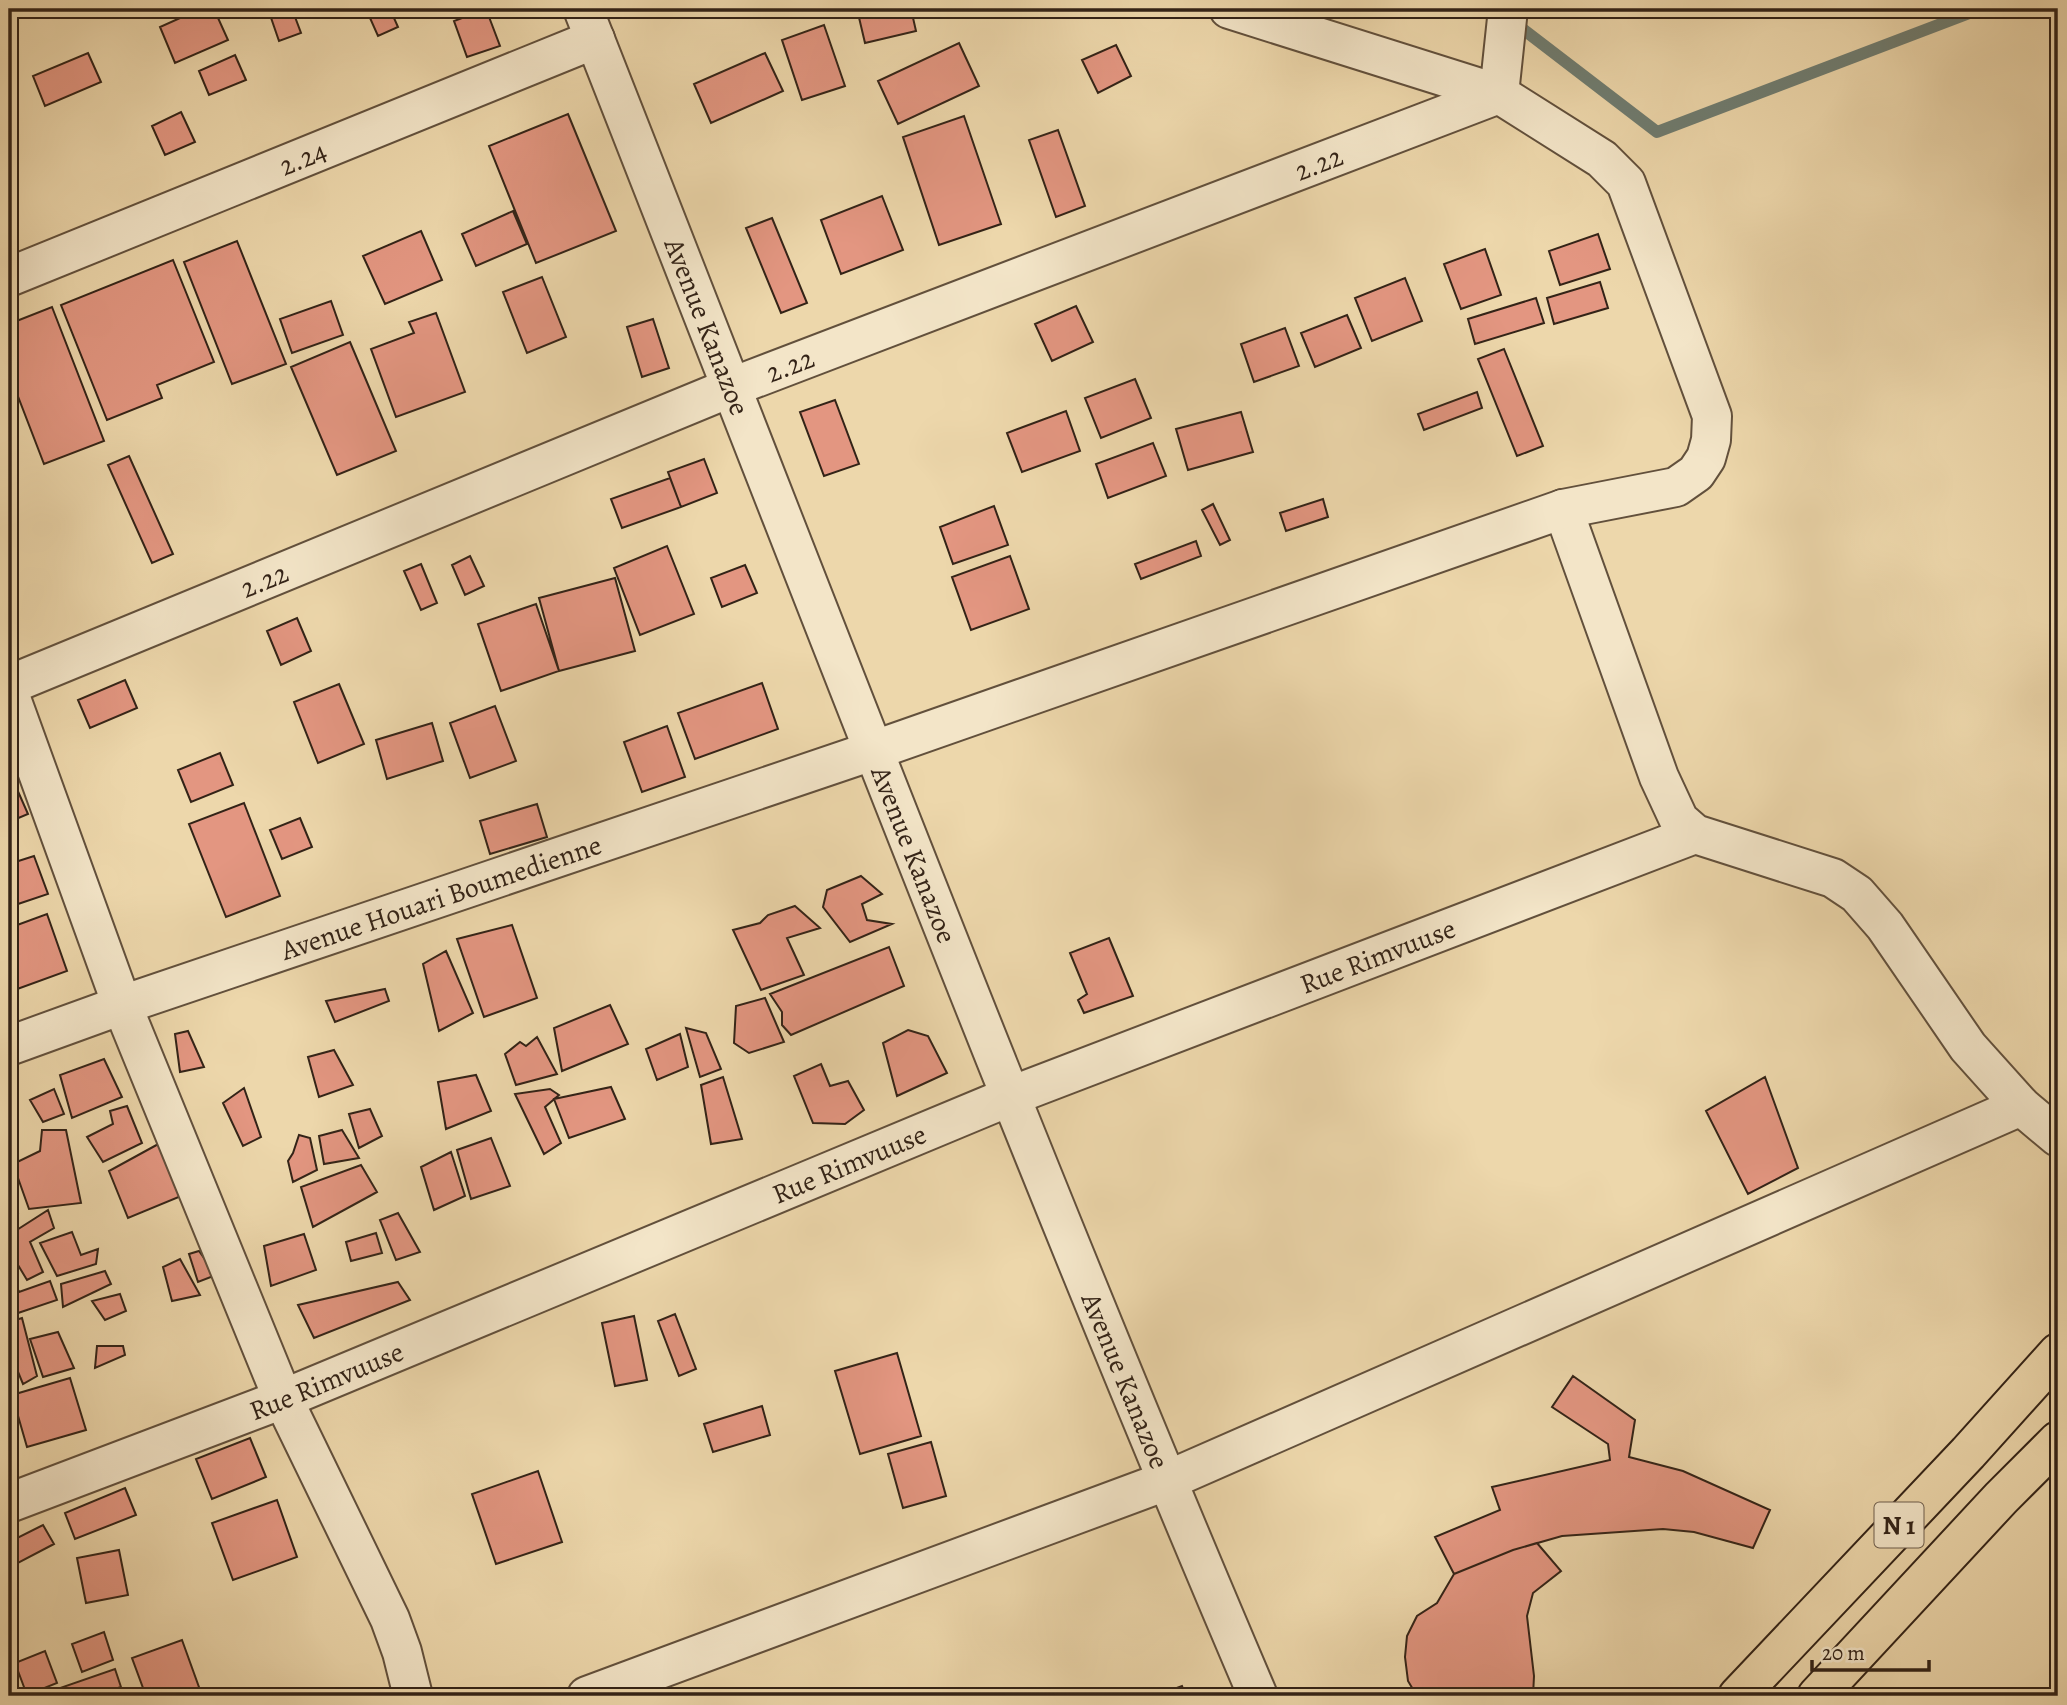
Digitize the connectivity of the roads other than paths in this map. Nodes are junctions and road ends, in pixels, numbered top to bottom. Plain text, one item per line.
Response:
1 (1229, 9) edge
2 (1508, 9) edge
3 (589, 24) edge
4 (1499, 94) junction
5 (9, 277) edge
6 (732, 387) junction
7 (1563, 509) junction
8 (9, 685) edge
9 (9, 694) edge
10 (872, 751) junction
11 (1695, 834) junction
12 (122, 1005) junction
13 (9, 1046) edge
14 (1011, 1096) junction
15 (2021, 1106) junction
16 (2058, 1137) edge
17 (2058, 1353) edge
18 (283, 1399) junction
19 (2058, 1441) edge
20 (1166, 1480) junction
21 (9, 1503) edge
22 (413, 1696) edge
23 (587, 1696) edge
24 (1258, 1696) edge
25 (1738, 1696) edge
26 (1817, 1696) edge

1 - 4 street, Avenue Houari Boumedienne
2 - 4 street
3 - 5 street, 2.24
3 - 6 street, Avenue Kanazoe
4 - 6 street, 2.22
4 - 7 street, Avenue Houari Boumedienne
6 - 8 street, 2.22
6 - 10 street, Avenue Kanazoe
7 - 10 street, Avenue Houari Boumedienne
7 - 11 street
9 - 12 street
10 - 12 street, Avenue Houari Boumedienne
10 - 14 street, Avenue Kanazoe
11 - 14 street, Rue Rimvuuse
11 - 15 street
12 - 13 street, Avenue Houari Boumedienne
12 - 18 street
14 - 18 street, Rue Rimvuuse
14 - 20 street, Avenue Kanazoe
15 - 16 street
15 - 20 street
17 - 25 highway, N 1
18 - 21 street, Rue Rimvuuse
18 - 22 street
19 - 26 highway, N 1
20 - 23 street
20 - 24 street, Avenue Kanazoe

